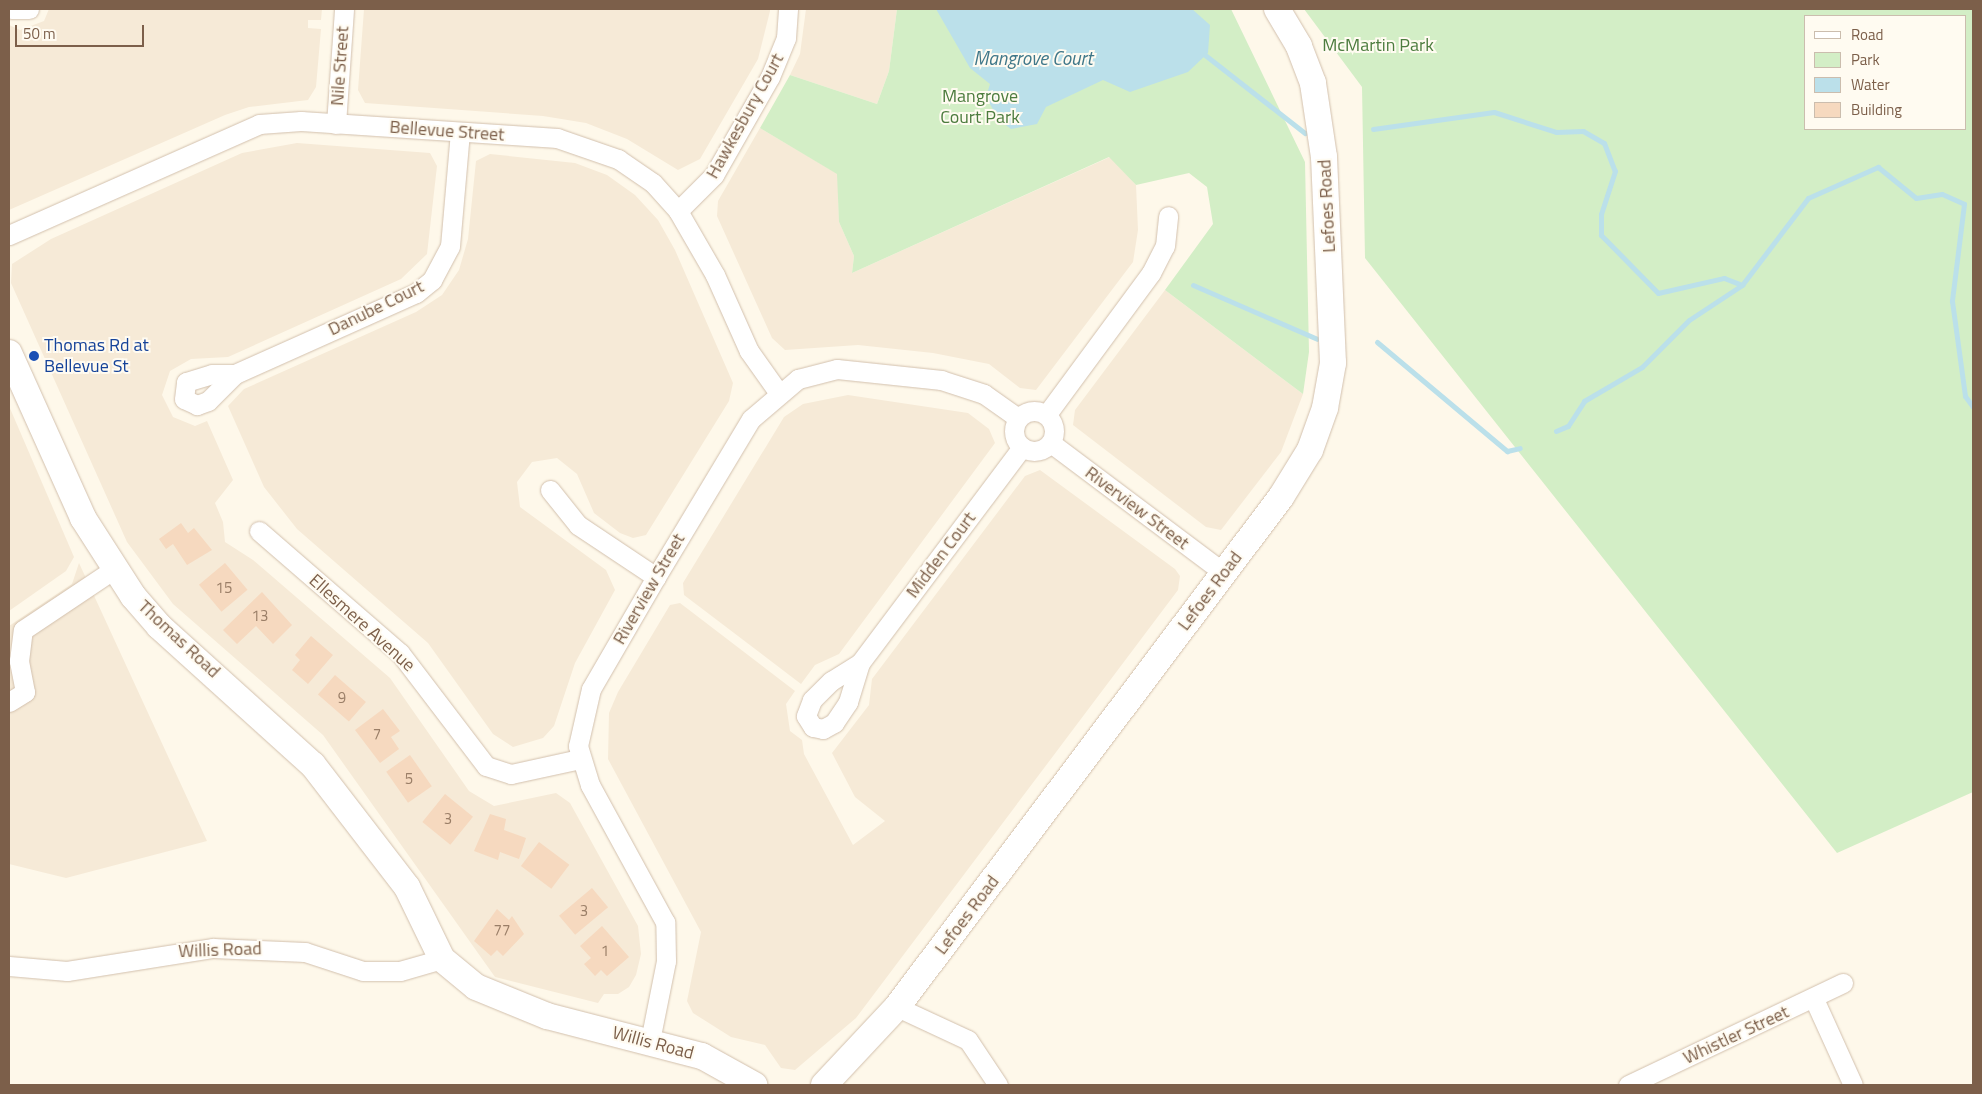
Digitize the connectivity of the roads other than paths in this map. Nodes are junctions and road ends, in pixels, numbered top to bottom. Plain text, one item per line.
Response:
1 (11, 9) edge
2 (29, 9) edge
3 (344, 9) edge
4 (788, 9) edge
5 (1277, 9) edge
6 (336, 124) junction
7 (460, 132) junction
8 (678, 212) junction
9 (1168, 216) dead end
10 (9, 236) edge
11 (9, 353) edge
12 (235, 374) dead end
13 (778, 392) junction
14 (1047, 414) junction
15 (1018, 418) junction
16 (1050, 443) junction
17 (1022, 447) junction
18 (550, 490) dead end
19 (259, 531) dead end
20 (114, 569) junction
21 (1224, 573) junction
22 (656, 577) junction
23 (860, 663) dead end
24 (9, 702) edge
25 (580, 760) junction
26 (435, 962) junction
27 (9, 966) edge
28 (1843, 983) dead end
29 (1814, 999) junction
30 (897, 1007) junction
31 (650, 1041) junction
32 (754, 1085) edge
33 (824, 1085) edge
34 (998, 1085) edge
35 (1631, 1085) edge
36 (1853, 1085) edge

1 - 2 street
3 - 6 street, Nile Street
4 - 8 street, Hawkesbury Court
5 - 21 street, Lefoes Road
6 - 7 street, Bellevue Street
6 - 10 street, Bellevue Street
7 - 8 street, Bellevue Street
7 - 12 street, Danube Court
8 - 13 street, Bellevue Street
9 - 14 street
11 - 20 street, Thomas Road
13 - 15 street, Riverview Street
13 - 22 street, Riverview Street
14 - 15 street
14 - 16 street
15 - 17 street
16 - 17 street
16 - 21 street, Riverview Street
17 - 23 street, Midden Court
18 - 22 street
19 - 25 street, Ellesmere Avenue
20 - 24 street
20 - 26 street, Thomas Road
21 - 30 street, Lefoes Road
22 - 25 street, Riverview Street
25 - 31 street, Riverview Street
26 - 27 street, Willis Road
26 - 31 street, Willis Road
28 - 29 street, Whistler Street
29 - 35 street, Whistler Street
29 - 36 street
30 - 33 street, Lefoes Road
30 - 34 street
31 - 32 street, Willis Road

